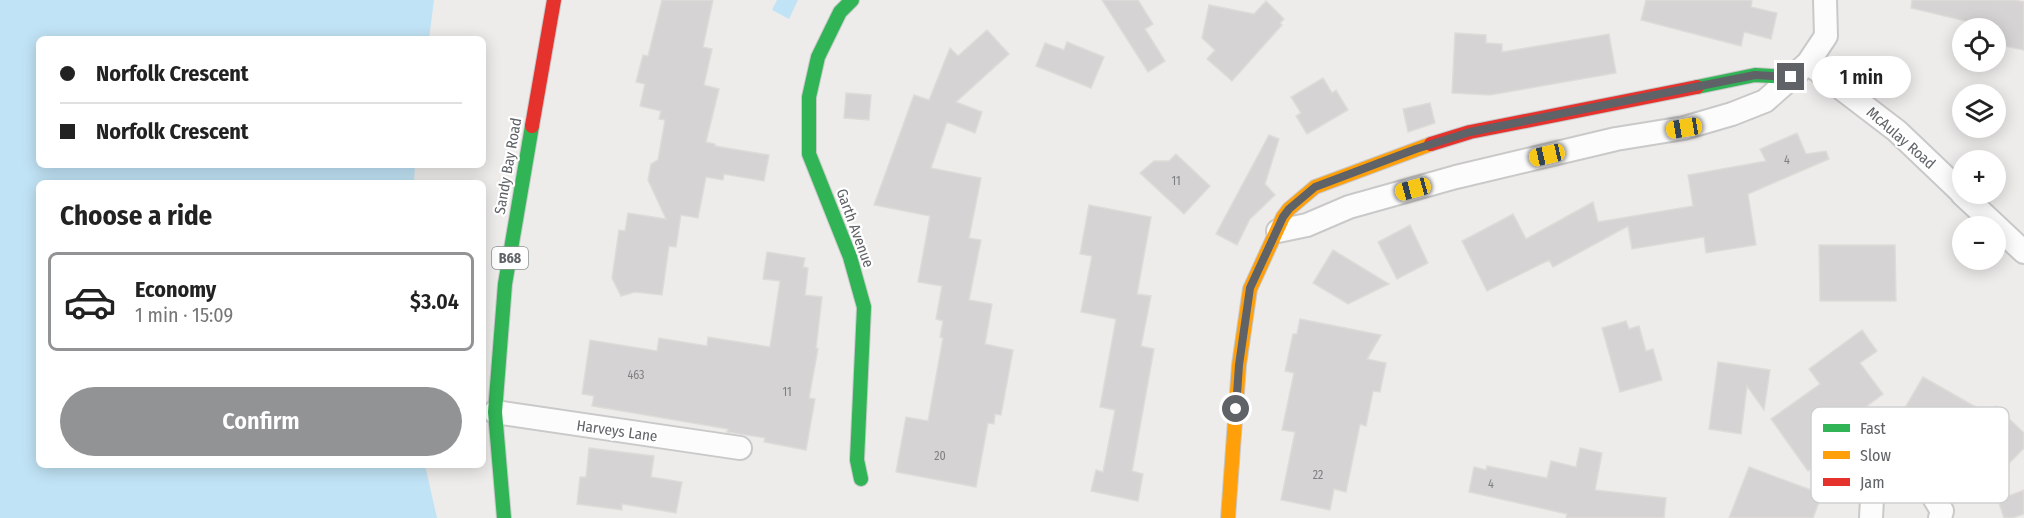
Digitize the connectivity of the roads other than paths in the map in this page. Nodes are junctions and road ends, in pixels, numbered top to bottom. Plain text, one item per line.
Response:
1 (554, 0) edge
2 (852, 0) edge
3 (1825, 0) edge
4 (1800, 70) junction
5 (1952, 183) edge
6 (1974, 204) edge
7 (1278, 231) junction
8 (2024, 252) edge
9 (495, 412) junction
10 (740, 448) dead end
11 (861, 479) dead end
12 (1872, 503) edge
13 (1937, 503) edge
14 (504, 518) edge
15 (1228, 518) edge
16 (1871, 518) edge
17 (1940, 518) edge

1 - 9 street, Sandy Bay Road / B68
2 - 11 street, Garth Avenue
3 - 4 street
4 - 5 street, McAulay Road
4 - 7 street
4 - 7 street
6 - 8 street, McAulay Road
7 - 15 street
9 - 10 street, Harveys Lane
9 - 14 street, Sandy Bay Road / B68
12 - 16 street
13 - 17 street

